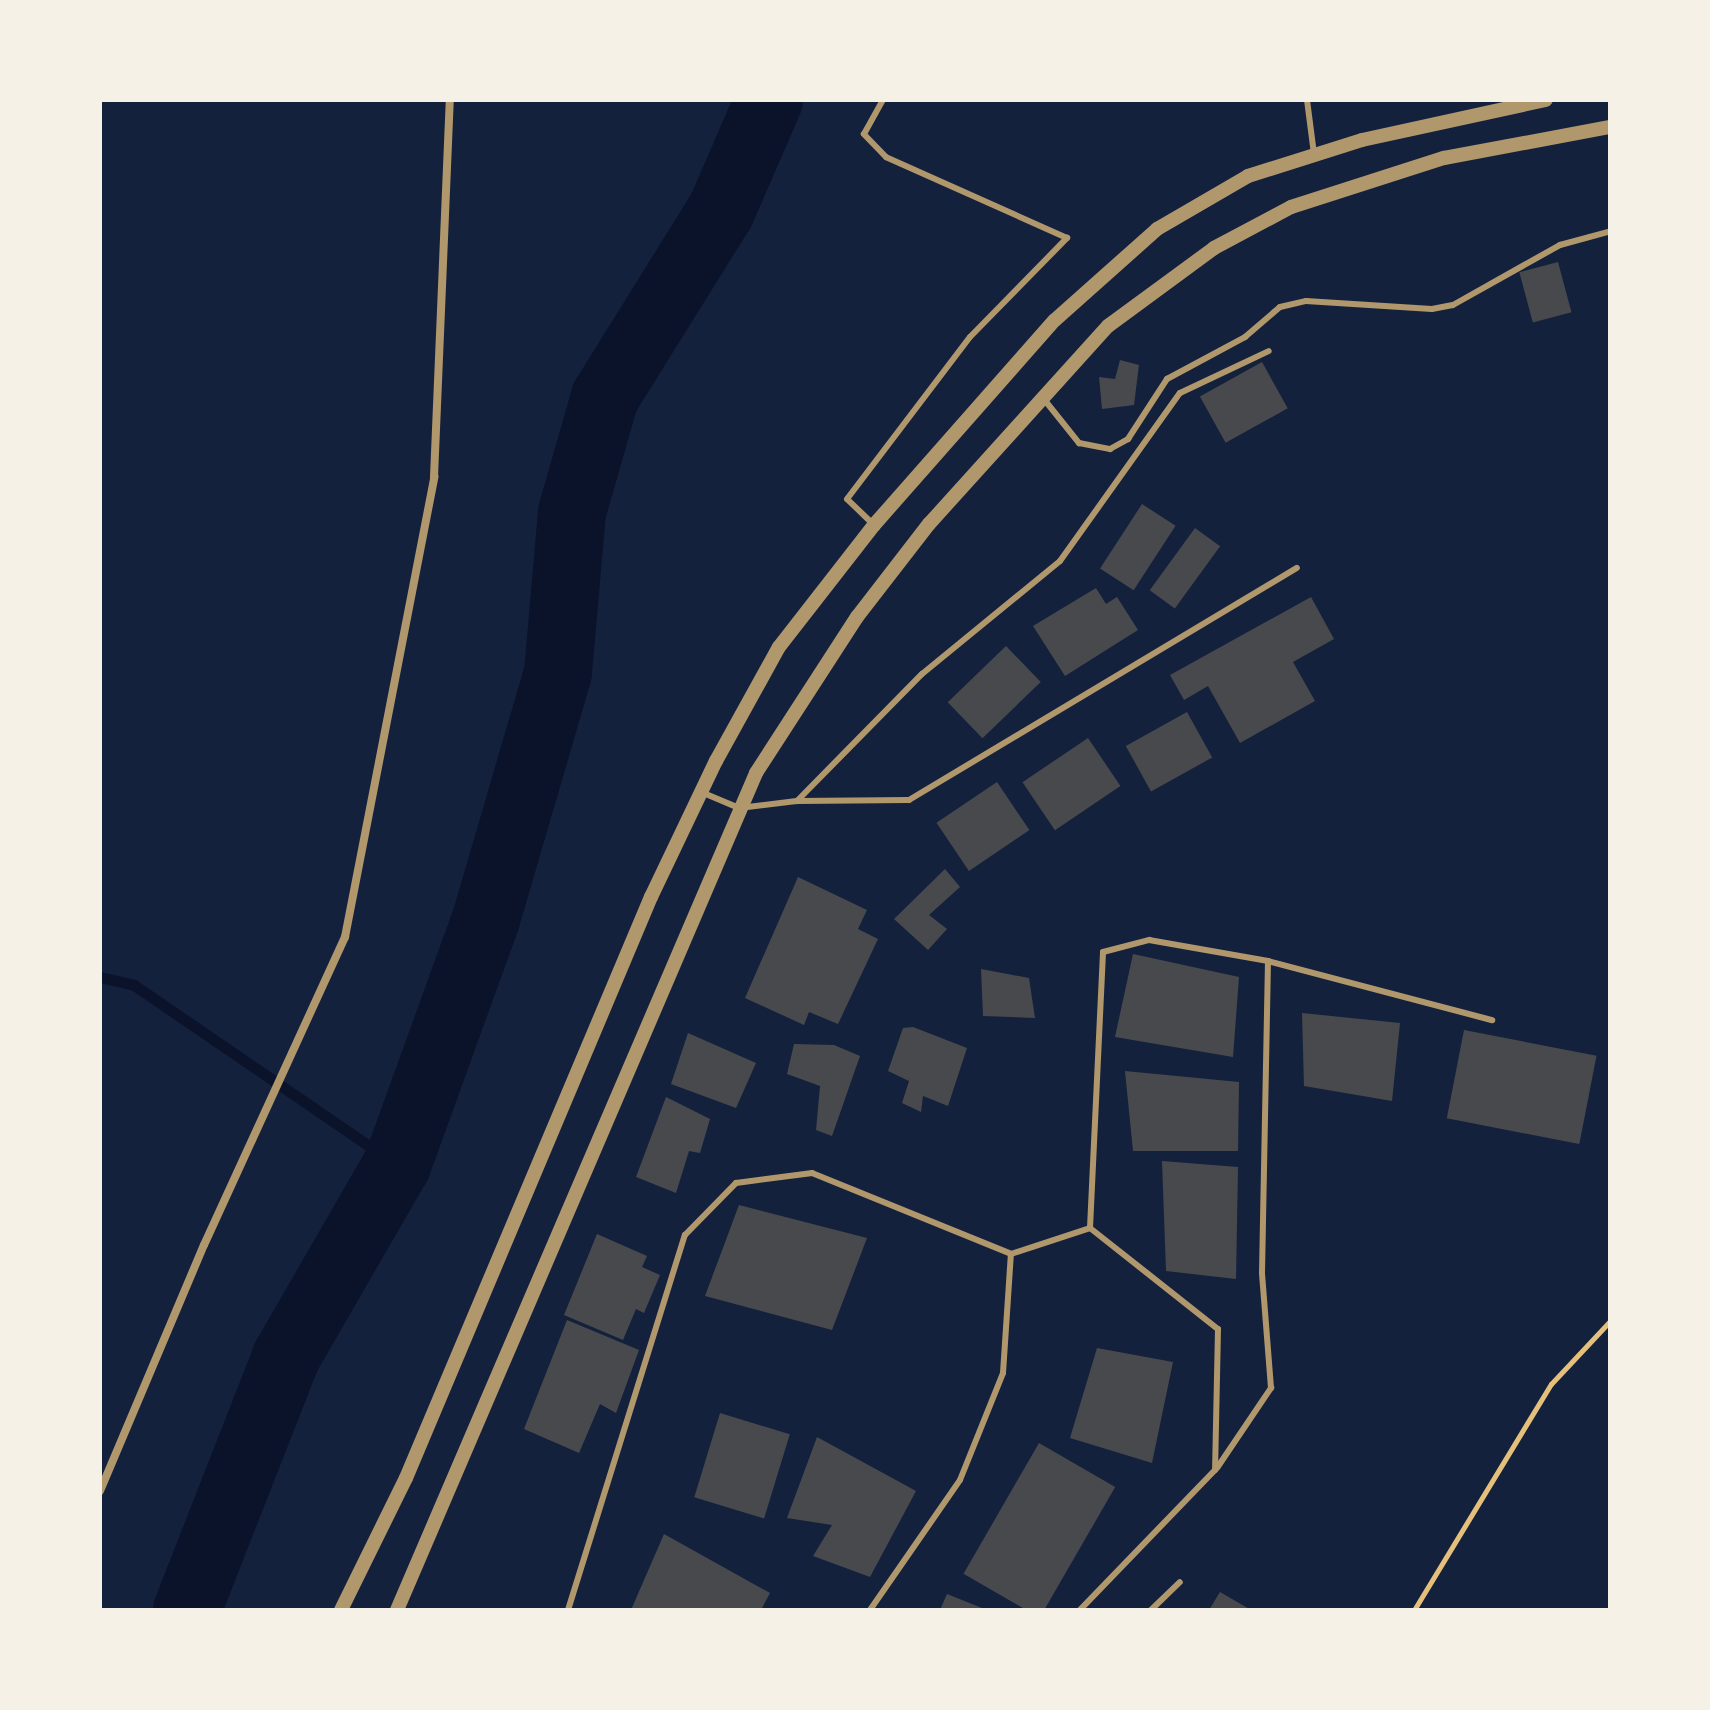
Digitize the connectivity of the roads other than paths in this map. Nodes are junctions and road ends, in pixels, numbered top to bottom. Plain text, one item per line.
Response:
1 (450, 100) edge
2 (883, 100) edge
3 (1307, 100) edge
4 (1546, 100) edge
5 (1610, 127) edge
6 (1314, 158) junction
7 (1608, 232) dead end
8 (1269, 351) dead end
9 (1043, 398) junction
10 (874, 525) junction
11 (1297, 568) dead end
12 (701, 792) junction
13 (797, 801) junction
14 (739, 808) junction
15 (1268, 961) junction
16 (1492, 1020) dead end
17 (1090, 1228) junction
18 (1011, 1254) junction
19 (1215, 1470) junction
20 (100, 1491) edge
21 (1180, 1582) dead end
22 (341, 1610) edge
23 (397, 1610) edge
24 (568, 1610) edge
25 (870, 1610) edge
26 (1080, 1610) edge
27 (1151, 1610) edge

1 - 20 street
2 - 10 lane
3 - 6 lane
4 - 6 street
5 - 9 street
6 - 10 street
7 - 9 lane
8 - 13 lane
9 - 14 street
10 - 12 street
11 - 13 lane
12 - 14 lane
12 - 22 street
13 - 14 lane
14 - 23 street
15 - 16 lane
15 - 17 lane
15 - 19 lane
17 - 18 lane
17 - 19 lane
18 - 24 lane
18 - 25 lane
19 - 26 lane
21 - 27 lane

